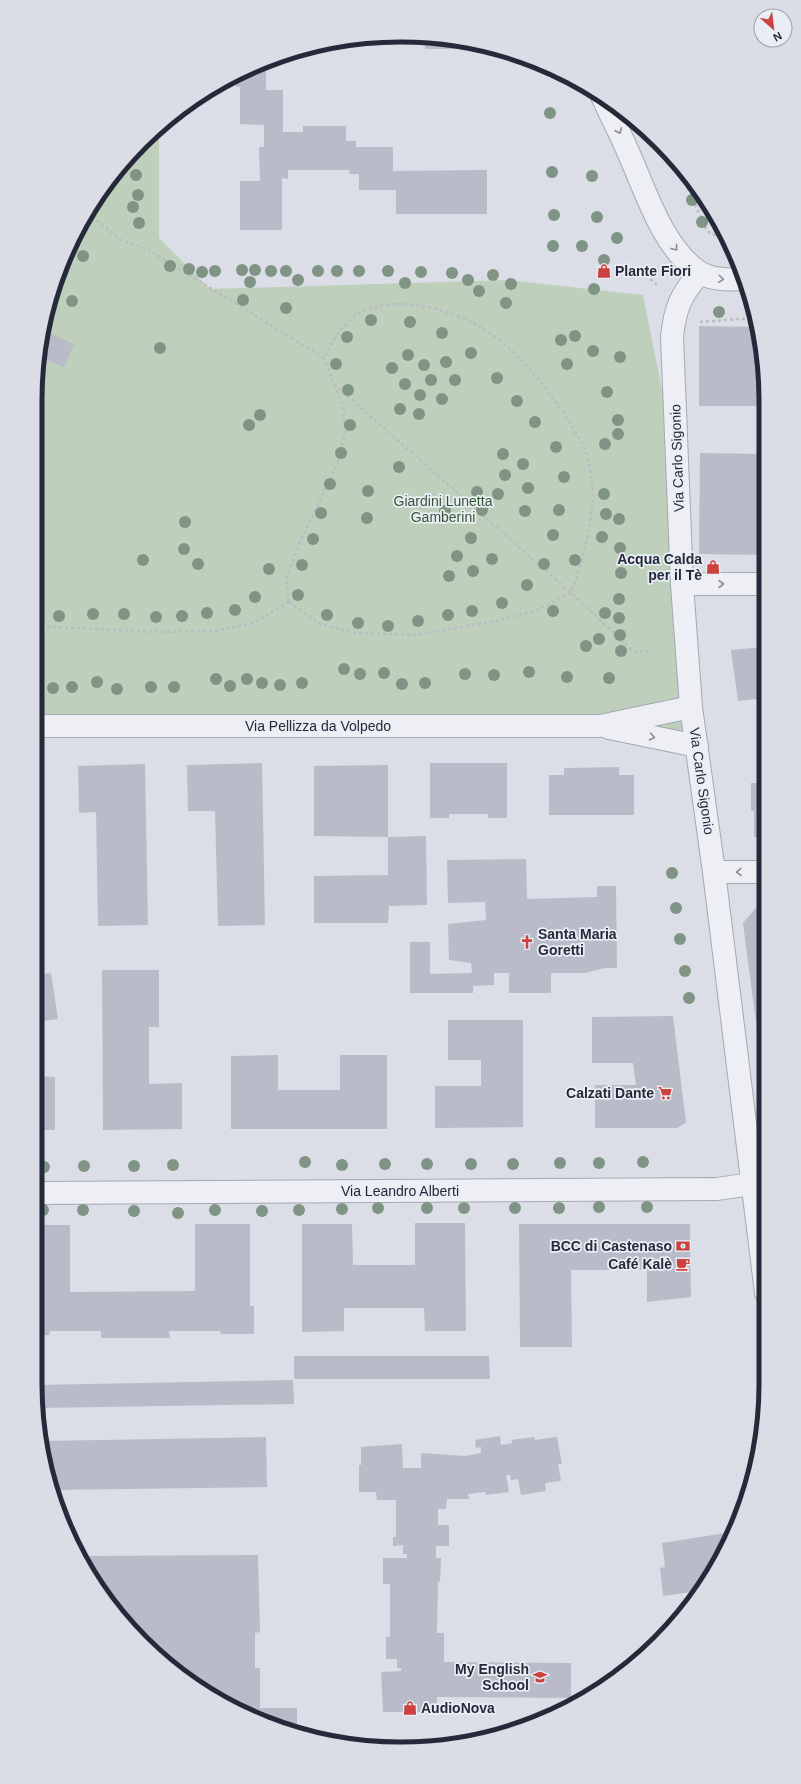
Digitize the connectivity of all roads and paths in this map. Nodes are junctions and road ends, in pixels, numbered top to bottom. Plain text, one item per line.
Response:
1 (607, 107) edge
2 (686, 183) edge
3 (92, 217) edge
4 (720, 237) edge
5 (700, 273) junction
6 (738, 279) edge
7 (749, 318) edge
8 (698, 322) dead end
9 (324, 358) junction
10 (334, 384) junction
11 (682, 584) junction
12 (759, 584) edge
13 (571, 593) junction
14 (289, 602) junction
15 (42, 626) edge
16 (648, 651) dead end
17 (691, 707) junction
18 (42, 726) edge
19 (600, 726) junction
20 (697, 746) junction
21 (714, 872) junction
22 (759, 872) edge
23 (759, 1182) edge
24 (42, 1194) edge

1 -> 5 street
2 - 4 path
3 - 9 path
5 -> 6 street
5 - 11 street, Via Carlo Sigonio
7 - 8 path
9 - 10 path
9 - 13 path
10 - 13 path
10 - 14 path
11 -> 12 street
11 - 17 street, Via Carlo Sigonio
13 - 14 path
13 - 16 path
14 - 15 path
17 - 19 street, Via Pellizza da Volpedo
17 - 20 street, Via Carlo Sigonio
18 - 19 street, Via Pellizza da Volpedo
19 -> 20 street, Via Pellizza da Volpedo
20 - 21 street, Via Carlo Sigonio
22 -> 21 street
21 - 23 street, Via Carlo Sigonio
23 - 24 street, Via Leandro Alberti

